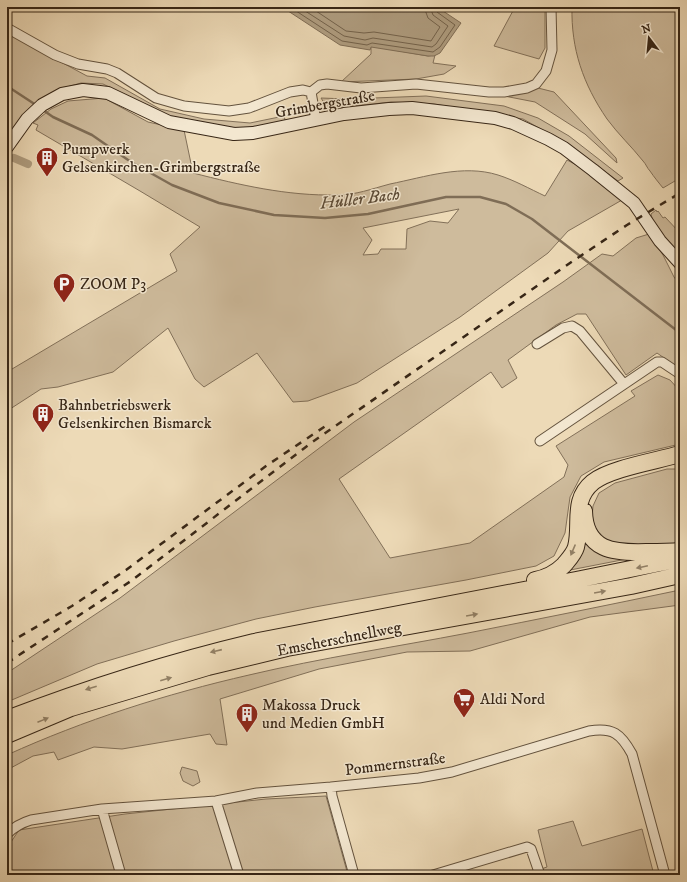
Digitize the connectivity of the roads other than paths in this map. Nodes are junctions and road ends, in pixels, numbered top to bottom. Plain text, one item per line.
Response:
1 (551, 7) edge
2 (7, 28) edge
3 (311, 92) junction
4 (316, 120) junction
5 (7, 147) edge
6 (660, 241) junction
7 (680, 263) edge
8 (680, 273) edge
9 (537, 344) dead end
10 (676, 372) edge
11 (680, 378) edge
12 (624, 384) junction
13 (540, 440) dead end
14 (677, 460) edge
15 (680, 551) edge
16 (680, 559) edge
17 (680, 574) edge
18 (448, 604) junction
19 (7, 719) edge
20 (7, 735) edge
21 (331, 787) junction
22 (216, 801) junction
23 (102, 808) junction
24 (7, 834) edge
25 (121, 875) edge
26 (239, 875) edge
27 (354, 875) edge
28 (433, 875) edge
29 (540, 875) edge
30 (665, 875) edge

1 - 3 street, Grimbergstraße
2 - 3 street, Grimbergstraße
3 - 4 street
4 - 5 street, Grimbergstraße
4 - 6 street, Grimbergstraße
6 - 7 street
6 - 8 street
9 - 12 street
10 - 11 street
10 - 12 street
12 - 13 street
14 - 15 highway
14 -> 18 highway
16 -> 18 highway, Emscherschnellweg
20 -> 17 highway, Emscherschnellweg
18 -> 19 highway, Emscherschnellweg
21 - 22 street, Pommernstraße
21 - 27 street
21 - 30 street, Pommernstraße
22 - 23 street, Pommernstraße
22 - 26 street
23 - 24 street, Pommernstraße
23 - 25 street
28 - 29 street

